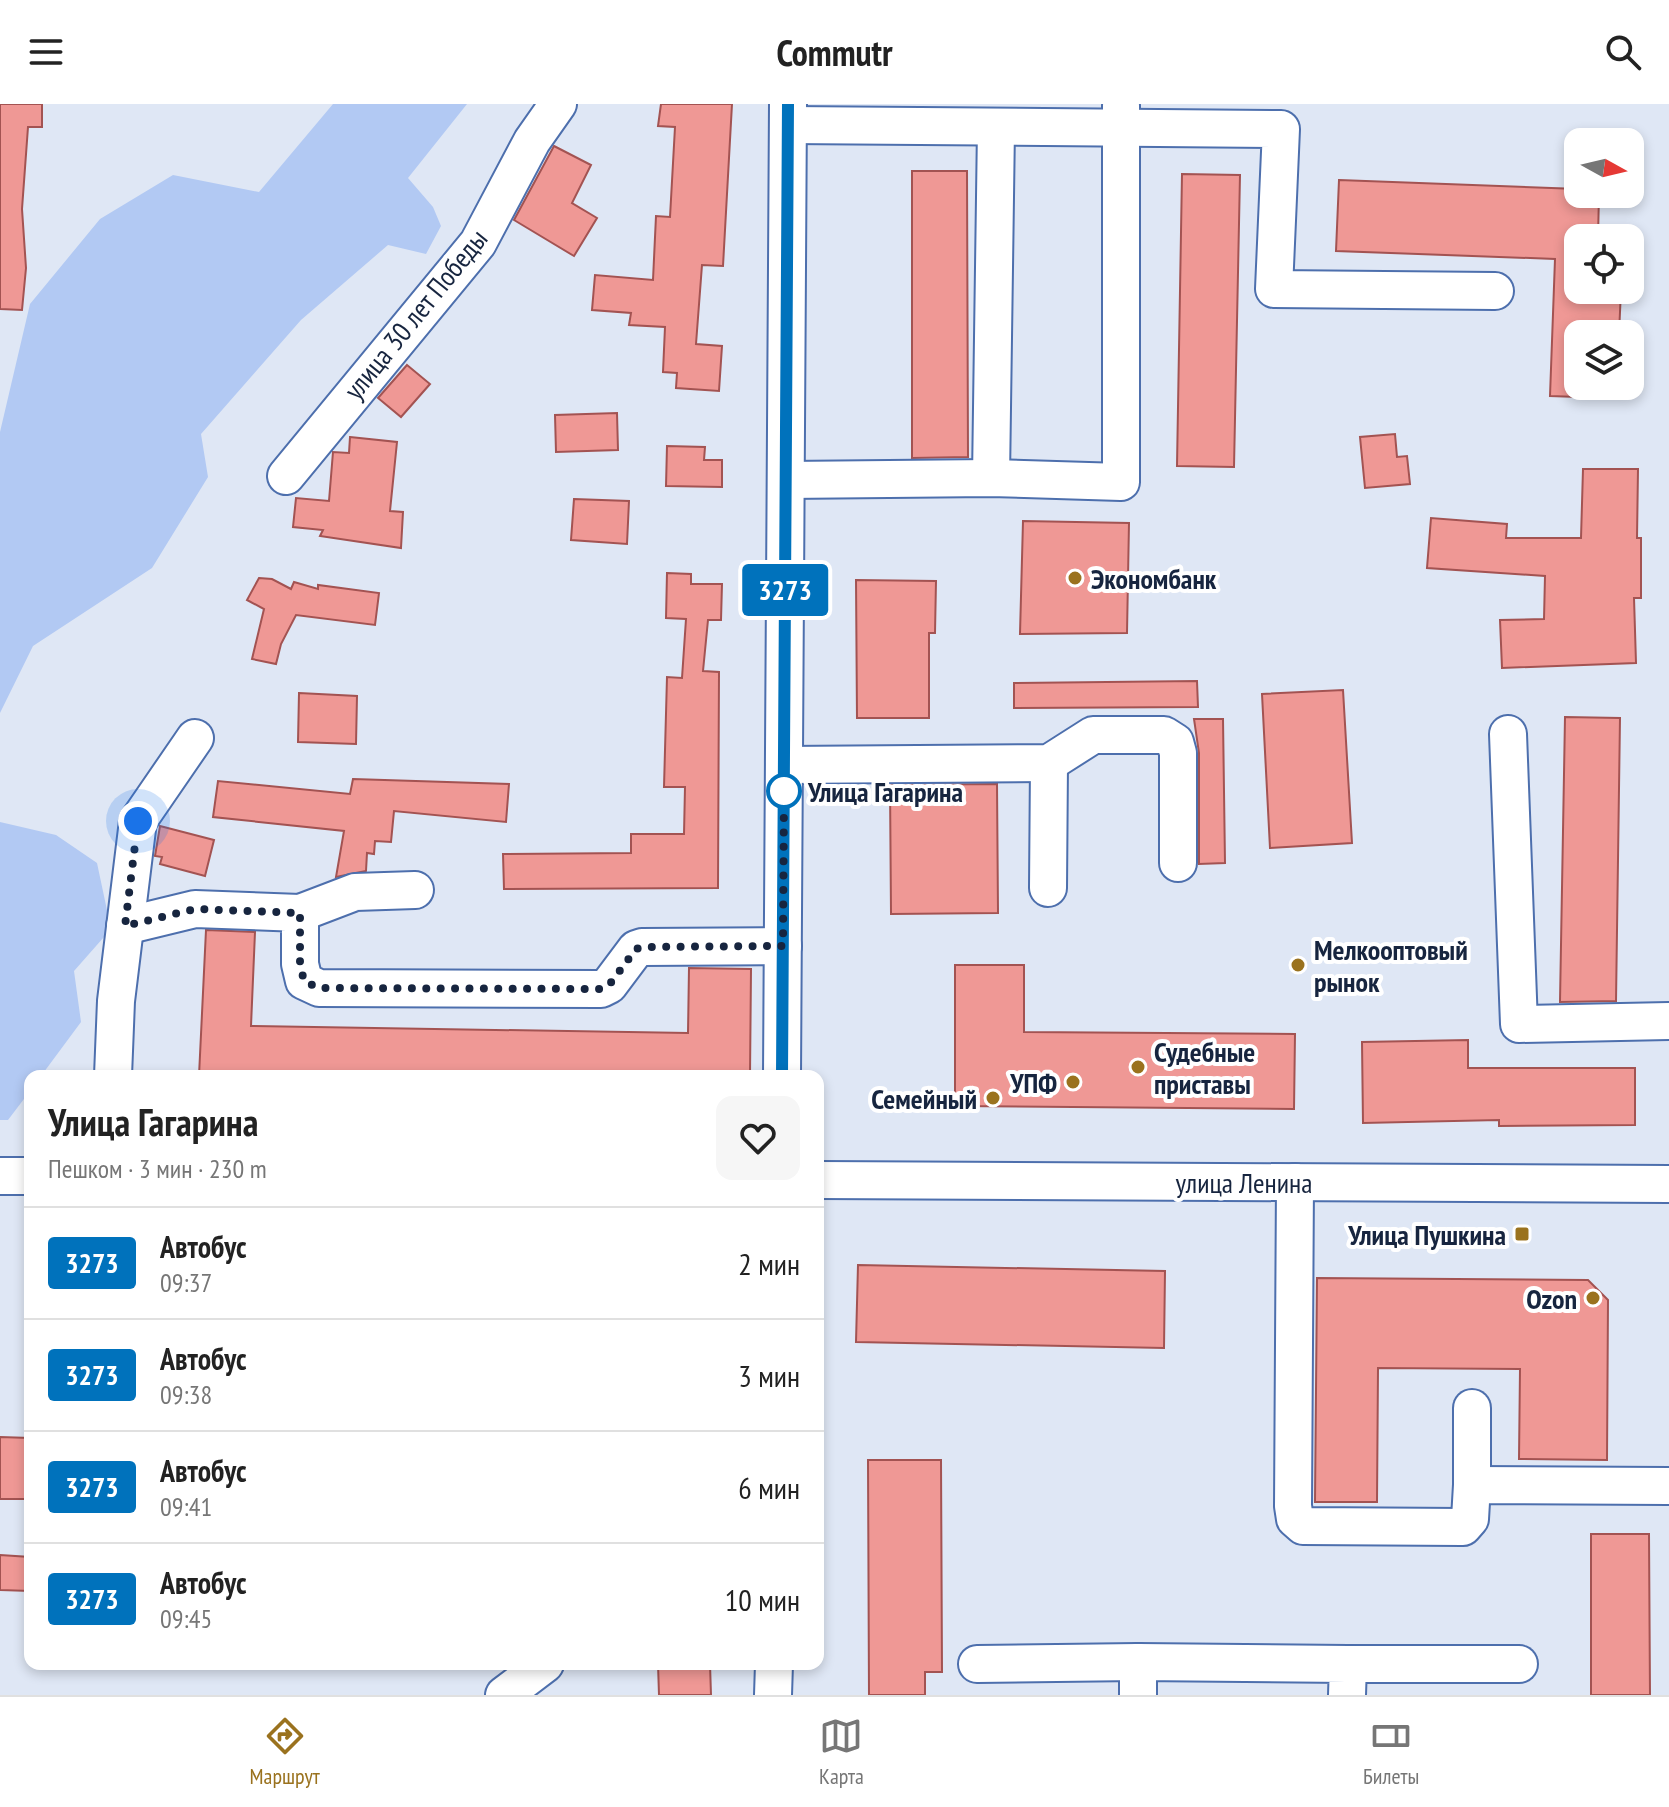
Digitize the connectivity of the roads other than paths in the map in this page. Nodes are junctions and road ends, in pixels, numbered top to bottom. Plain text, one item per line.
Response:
1 (558, 104) edge
2 (788, 115) edge
3 (1120, 116) edge
4 (996, 127) junction
5 (1495, 291) dead end
6 (286, 476) dead end
7 (991, 478) junction
8 (786, 480) junction
9 (1508, 734) dead end
10 (195, 738) dead end
11 (1049, 763) junction
12 (784, 765) junction
13 (1178, 863) dead end
14 (1048, 888) dead end
15 (415, 890) dead end
16 (300, 913) junction
17 (125, 926) junction
18 (783, 946) junction
19 (1669, 1021) edge
20 (113, 1070) edge
21 (782, 1070) edge
22 (0, 1176) edge
23 (24, 1176) edge
24 (824, 1180) edge
25 (1295, 1182) junction
26 (1669, 1184) edge
27 (1472, 1408) dead end
28 (1472, 1485) junction
29 (1669, 1486) edge
30 (977, 1664) dead end
31 (1519, 1664) dead end
32 (537, 1670) edge
33 (774, 1670) edge
34 (1138, 1678) edge
35 (1348, 1680) edge
36 (504, 1695) edge
37 (773, 1695) edge

1 - 6 street, улица 30 лет Победы
2 - 4 street
2 - 8 street
3 - 4 street
3 - 5 street
3 - 7 street
4 - 7 street
7 - 8 street
8 - 12 street
9 - 19 street
10 - 17 street
11 - 12 street
11 - 13 street
11 - 14 street
12 - 18 street
15 - 16 street
16 - 17 street
16 - 18 street
17 - 20 street
18 - 21 street
22 - 23 street
24 - 25 street, улица Ленина
25 - 26 street, улица Ленина
25 - 28 street
27 - 28 street
28 - 29 street
30 - 34 street
31 - 35 street
32 - 36 street
33 - 37 street
34 - 35 street

